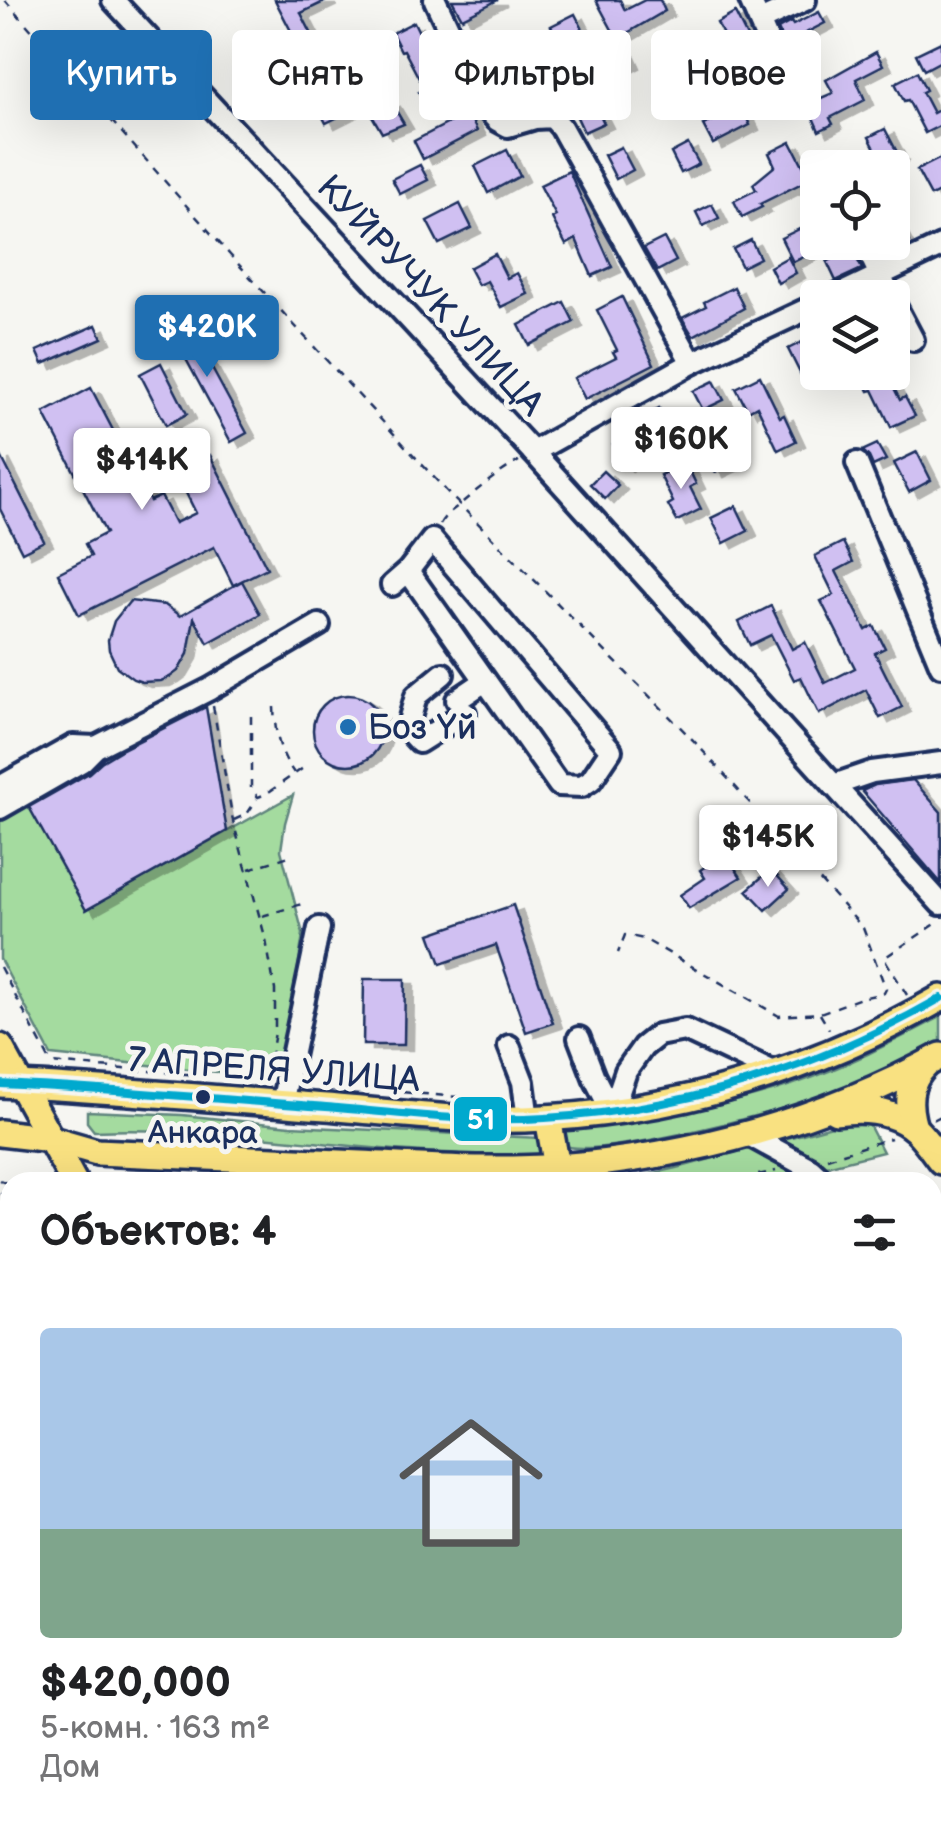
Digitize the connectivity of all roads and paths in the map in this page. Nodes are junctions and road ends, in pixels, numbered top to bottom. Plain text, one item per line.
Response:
1 (5, 0) edge
2 (113, 0) edge
3 (435, 0) edge
4 (750, 0) edge
5 (804, 0) edge
6 (760, 21) junction
7 (764, 30) edge
8 (941, 246) edge
9 (873, 260) edge
10 (880, 275) junction
11 (870, 280) edge
12 (882, 280) edge
13 (800, 312) edge
14 (910, 334) edge
15 (913, 340) dead end
16 (692, 362) junction
17 (533, 452) junction
18 (857, 463) dead end
19 (460, 505) junction
20 (444, 515) dead end
21 (933, 624) edge
22 (319, 625) dead end
23 (941, 666) edge
24 (443, 674) dead end
25 (485, 681) junction
26 (210, 688) junction
27 (274, 708) dead end
28 (251, 716) dead end
29 (96, 747) junction
30 (941, 763) edge
31 (306, 766) dead end
32 (295, 774) junction
33 (834, 784) junction
34 (0, 786) edge
35 (258, 797) junction
36 (0, 808) edge
37 (233, 821) junction
38 (289, 856) dead end
39 (247, 870) junction
40 (302, 904) dead end
41 (941, 904) edge
42 (260, 917) junction
43 (941, 920) edge
44 (318, 928) dead end
45 (618, 953) dead end
46 (0, 967) edge
47 (908, 995) dead end
48 (940, 998) edge
49 (579, 1038) dead end
50 (509, 1046) dead end
51 (0, 1047) edge
52 (934, 1060) edge
53 (778, 1074) junction
54 (208, 1076) dead end
55 (11, 1085) edge
56 (376, 1090) dead end
57 (284, 1094) junction
58 (474, 1098) dead end
59 (612, 1112) junction
60 (941, 1116) edge
61 (538, 1118) junction
62 (798, 1118) junction
63 (923, 1124) junction
64 (0, 1134) edge
65 (747, 1134) junction
66 (52, 1140) junction
67 (941, 1161) edge
68 (557, 1167) junction
69 (69, 1172) edge
70 (545, 1172) edge
71 (814, 1172) edge

1 - 19 path
2 - 17 street, КУЙРУЧУК УЛИЦА
3 - 16 street
4 - 6 street
5 - 6 street
6 - 7 street
8 - 10 street
9 - 10 street
10 - 11 street
10 - 12 street
13 - 16 street
14 - 15 street
16 - 17 street
17 - 19 path
17 - 33 street, КУЙРУЧУК УЛИЦА
18 - 21 street
19 - 20 path
19 - 45 path
21 - 23 street
22 - 26 street
24 - 25 street
25 - 25 street
26 - 29 street
26 - 37 path
27 - 32 path
28 - 35 path
29 - 34 street
29 - 36 street
30 - 33 street
31 - 32 path
32 - 35 path
33 - 41 street, КУЙРУЧУК УЛИЦА
35 - 37 path
37 - 39 path
38 - 39 path
39 - 42 path
40 - 42 path
42 - 57 path
43 - 47 path
44 - 57 street
46 - 54 path
48 - 53 main road, 7 АПРЕЛЯ УЛИЦА
49 - 59 street
50 - 61 street
51 - 55 main road
52 - 62 main road
52 - 63 main road
53 - 59 main road, 7 АПРЕЛЯ УЛИЦА
53 - 59 street
55 - 57 main road, 7 АПРЕЛЯ УЛИЦА
55 - 66 main road
56 - 58 path
57 - 61 main road, 7 АПРЕЛЯ УЛИЦА
59 - 61 main road, 7 АПРЕЛЯ УЛИЦА
60 - 63 path
61 - 68 main road
62 - 63 main road
62 - 65 main road
63 - 67 main road
64 - 66 main road
65 - 68 main road
65 - 71 street
66 - 68 main road
66 - 69 main road
68 - 70 main road

